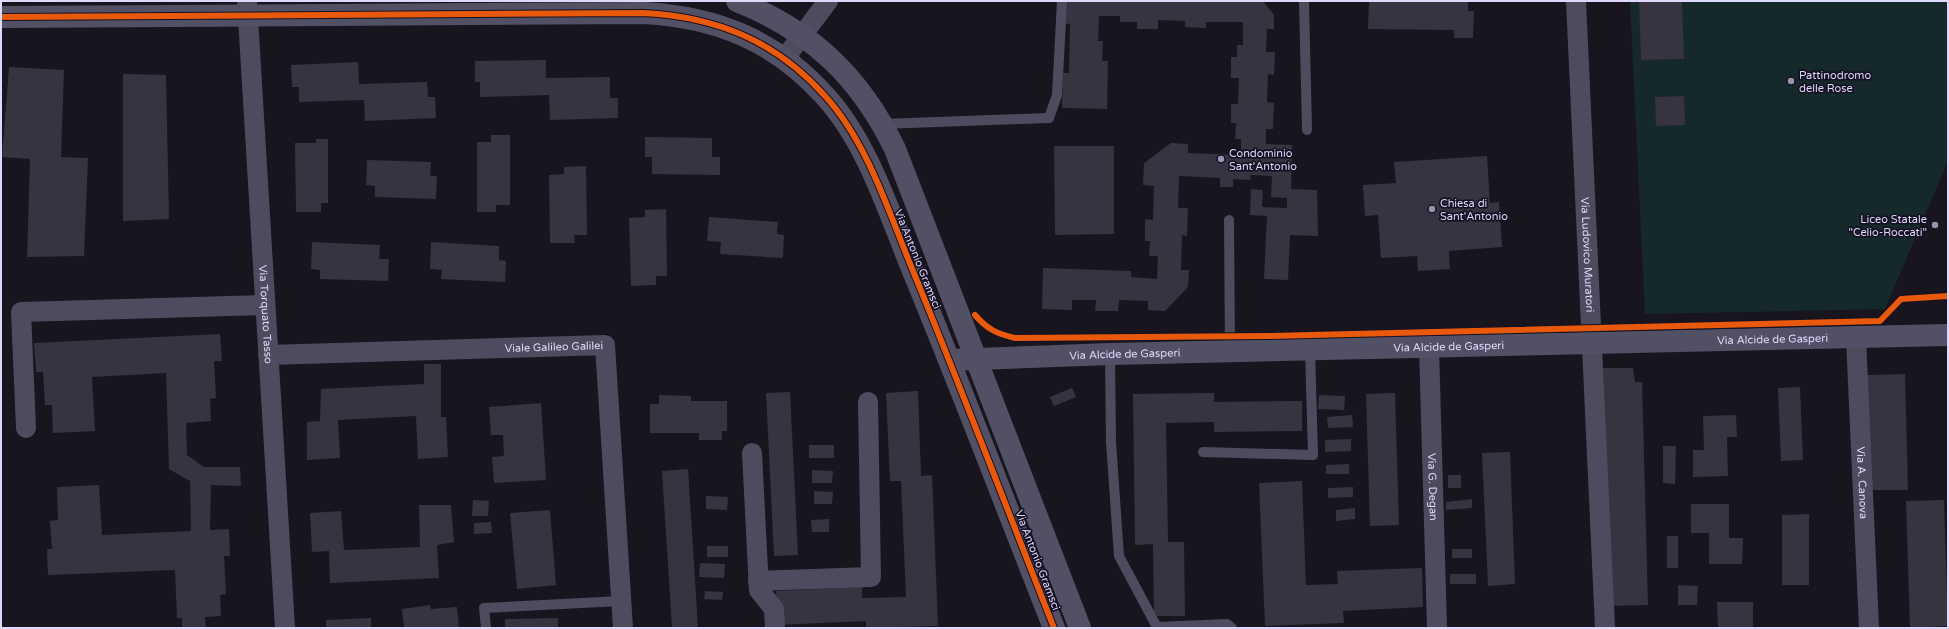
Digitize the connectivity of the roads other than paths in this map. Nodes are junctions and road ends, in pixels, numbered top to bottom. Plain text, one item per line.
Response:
1 (738, 1) edge
2 (828, 1) edge
3 (1062, 1) edge
4 (1304, 1) edge
5 (1576, 1) edge
6 (247, 8) edge
7 (1, 17) edge
8 (803, 35) junction
9 (785, 58) junction
10 (882, 124) junction
11 (1307, 130) dead end
12 (1229, 220) dead end
13 (265, 305) junction
14 (1948, 335) edge
15 (1856, 338) junction
16 (1592, 344) junction
17 (1429, 347) junction
18 (1310, 350) junction
19 (1230, 352) junction
20 (1110, 354) junction
21 (268, 355) junction
22 (976, 358) junction
23 (949, 360) junction
24 (868, 402) dead end
25 (26, 428) dead end
26 (1203, 452) dead end
27 (752, 453) dead end
28 (758, 581) junction
29 (621, 601) junction
30 (285, 628) edge
31 (486, 628) edge
32 (623, 628) edge
33 (775, 628) edge
34 (1054, 628) edge
35 (1080, 628) edge
36 (1232, 628) edge
37 (1437, 628) edge
38 (1605, 628) edge
39 (1869, 628) edge

1 - 8 street, Via Antonio Gramsci
2 - 8 street
3 - 10 lane
4 - 11 lane
5 - 16 street, Via Ludovico Muratori
6 - 7 street, Via Antonio Gramsci
6 - 9 street, Via Antonio Gramsci
6 - 13 street, Via Torquato Tasso
8 - 9 street
8 - 10 street, Via Antonio Gramsci
9 - 23 street, Via Antonio Gramsci
10 - 22 street, Via Antonio Gramsci
12 - 19 lane
13 - 21 street, Via Torquato Tasso
13 - 25 street
14 - 15 street, Via Alcide de Gasperi
15 - 16 street, Via Alcide de Gasperi
15 - 39 street, Via A. Canova
16 - 17 street, Via Alcide de Gasperi
16 - 38 street, Via Ludovico Muratori
17 - 18 street, Via Alcide de Gasperi
17 - 37 street, Via G. Degan
18 - 19 street, Via Alcide de Gasperi
18 - 26 lane
19 - 20 street, Via Alcide de Gasperi
20 - 22 street, Via Alcide de Gasperi
20 - 36 lane
21 - 29 street, Viale Galileo Galilei
21 - 30 street, Via Torquato Tasso
22 - 23 street, Via Alcide de Gasperi
22 - 35 street, Via Antonio Gramsci
23 - 34 street, Via Antonio Gramsci
24 - 28 street
27 - 28 street
28 - 33 street
29 - 31 lane
29 - 32 street, Viale Galileo Galilei

